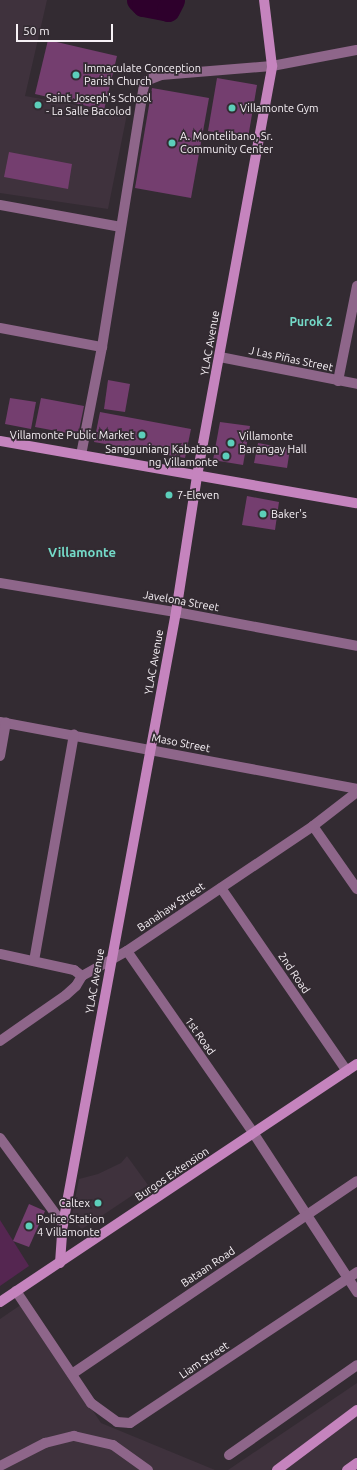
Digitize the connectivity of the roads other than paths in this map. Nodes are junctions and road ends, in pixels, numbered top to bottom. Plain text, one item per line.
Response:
1 (264, 0) edge
2 (357, 50) edge
3 (272, 66) junction
4 (0, 205) edge
5 (121, 226) junction
6 (357, 286) edge
7 (0, 328) edge
8 (102, 347) junction
9 (220, 357) junction
10 (338, 381) junction
11 (357, 384) edge
12 (0, 441) edge
13 (81, 455) junction
14 (197, 476) junction
15 (357, 503) edge
16 (0, 583) edge
17 (176, 612) junction
18 (357, 646) edge
19 (3, 722) edge
20 (74, 735) junction
21 (150, 750) junction
22 (0, 756) edge
23 (357, 789) edge
24 (357, 792) edge
25 (313, 826) junction
26 (221, 888) junction
27 (357, 889) edge
28 (127, 951) junction
29 (0, 954) edge
30 (34, 961) junction
31 (110, 962) junction
32 (82, 976) junction
33 (0, 1041) edge
34 (357, 1064) edge
35 (347, 1071) junction
36 (254, 1134) junction
37 (0, 1138) edge
38 (357, 1181) edge
39 (307, 1215) junction
40 (63, 1224) junction
41 (60, 1263) junction
42 (357, 1272) edge
43 (348, 1278) junction
44 (16, 1291) junction
45 (357, 1292) edge
46 (0, 1302) edge
47 (357, 1365) edge
48 (72, 1374) junction
49 (357, 1410) edge
50 (229, 1455) dead end
51 (357, 1463) edge
52 (0, 1466) edge
53 (148, 1470) edge
54 (277, 1470) edge
55 (348, 1470) edge

1 - 3 street, YLAC Avenue
2 - 3 street
3 - 5 street
3 - 9 street, YLAC Avenue
4 - 5 street
5 - 8 street
6 - 10 street
7 - 8 street
8 - 13 street
9 - 10 street, J Las Piñas Street
9 - 14 street, YLAC Avenue
10 - 11 street, J Las Piñas Street
12 - 13 street
13 - 14 street
14 - 15 street
14 - 17 street, YLAC Avenue
16 - 17 street, Javelona Street
17 - 18 street, Javelona Street
17 - 21 street, YLAC Avenue
19 - 20 street, Maso Street
19 - 22 street
20 - 21 street, Maso Street
20 - 30 street
21 - 23 street, Maso Street
21 - 31 street, YLAC Avenue
24 - 25 street, Banahaw Street
25 - 26 street, Banahaw Street
25 - 27 street
26 - 28 street, Banahaw Street
26 - 35 street, 2nd Road
28 - 31 street, Banahaw Street
28 - 36 street, 1st Road
29 - 30 street
30 - 32 street
31 - 32 street, Banahaw Street
31 - 40 street, YLAC Avenue
32 - 33 street, Banahaw Street
34 - 35 street, Burgos Extension
35 - 36 street, Burgos Extension
36 - 39 street, 1st Road
36 - 41 street, Burgos Extension
37 - 40 street
38 - 39 street, Bataan Road
39 - 43 street, 1st Road
39 - 48 street, Bataan Road
40 - 41 street, YLAC Avenue
41 - 44 street, Burgos Extension
42 - 43 street, Liam Street
43 - 45 street, 1st Road
43 - 48 street, Liam Street
44 - 46 street, Burgos Extension
44 - 48 street, Liam Street
47 - 50 street
49 - 54 street
51 - 55 street
52 - 53 street

